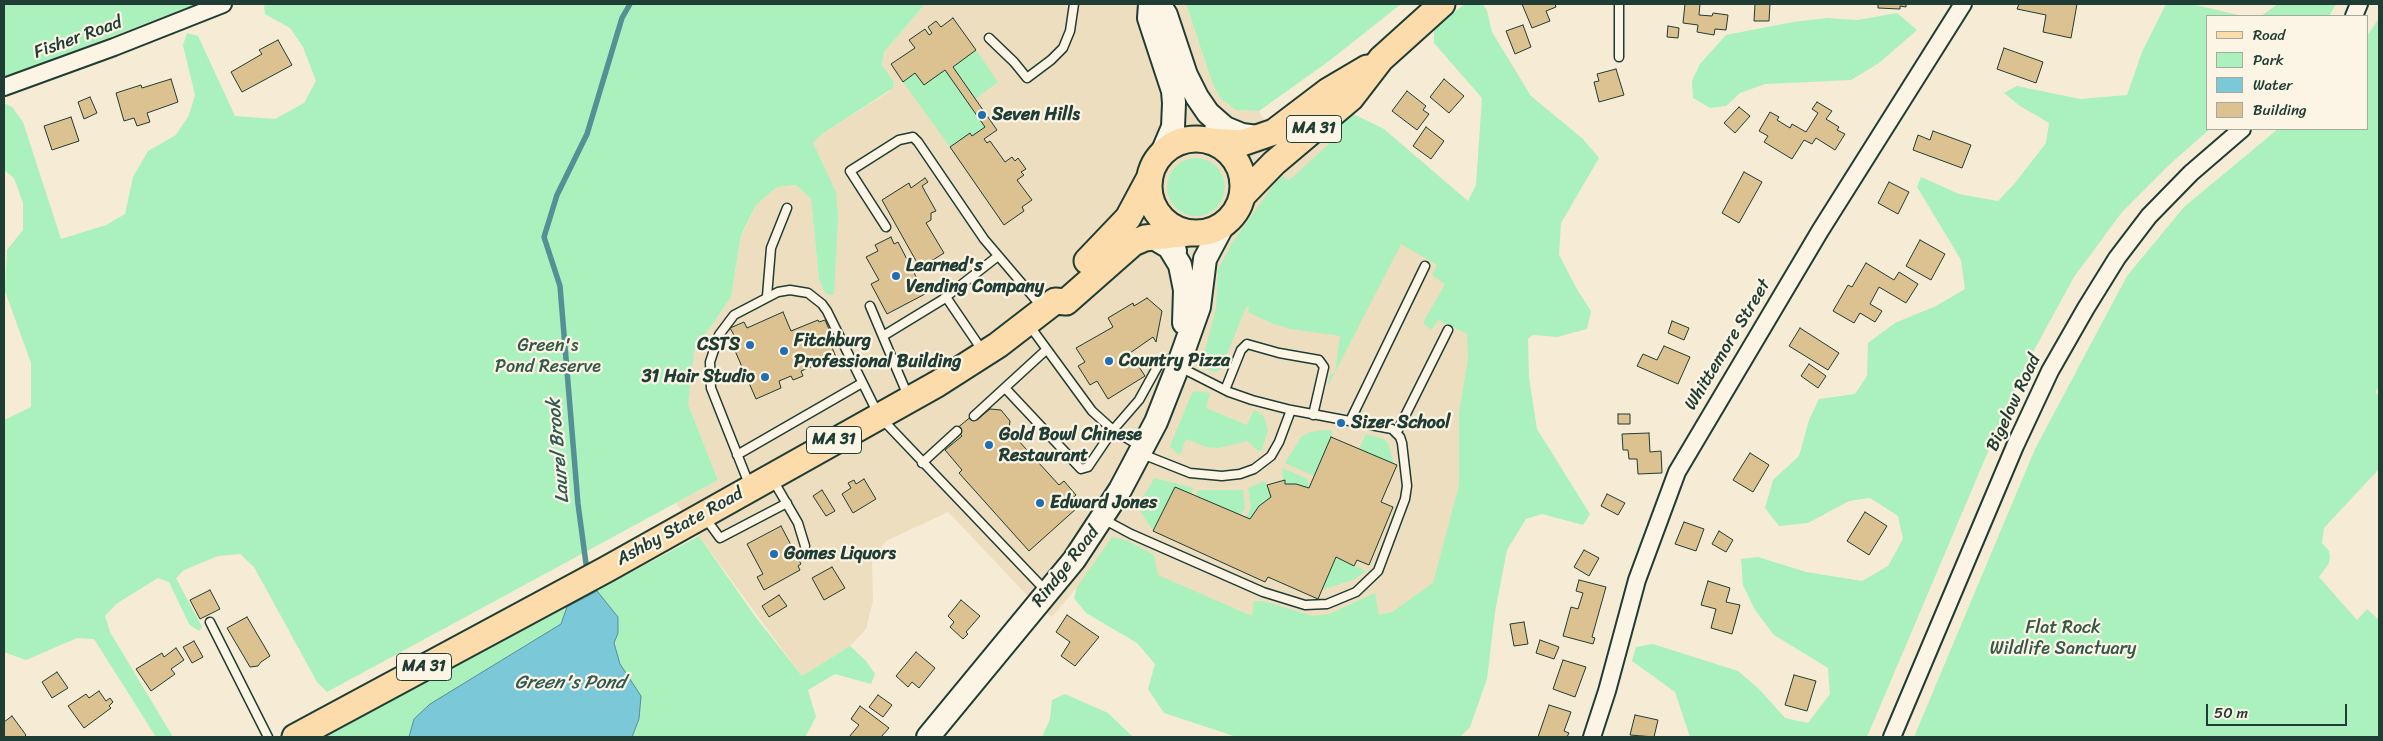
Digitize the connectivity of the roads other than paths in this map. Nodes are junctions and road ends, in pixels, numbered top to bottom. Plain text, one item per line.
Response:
1 (223, 4) edge
2 (1074, 4) edge
3 (1150, 4) edge
4 (1159, 4) edge
5 (1442, 4) edge
6 (1619, 4) edge
7 (1963, 4) edge
8 (988, 38) dead end
9 (1619, 57) dead end
10 (1381, 59) junction
11 (4, 87) edge
12 (1197, 97) junction
13 (2241, 130) edge
14 (1263, 137) junction
15 (1221, 148) junction
16 (1162, 154) junction
17 (1150, 178) junction
18 (1242, 196) junction
19 (787, 208) dead end
20 (1223, 225) junction
21 (886, 227) dead end
22 (1172, 244) junction
23 (998, 256) junction
24 (1424, 266) dead end
25 (767, 296) junction
26 (946, 297) junction
27 (870, 306) dead end
28 (1042, 311) junction
29 (1448, 330) dead end
30 (882, 336) junction
31 (1046, 350) junction
32 (985, 354) junction
33 (1181, 357) junction
34 (862, 383) junction
35 (1005, 388) junction
36 (1225, 390) junction
37 (909, 400) junction
38 (1291, 410) junction
39 (1313, 415) junction
40 (879, 416) junction
41 (974, 416) dead end
42 (1350, 421) junction
43 (1113, 430) junction
44 (957, 431) dead end
45 (1397, 432) junction
46 (1142, 450) junction
47 (737, 455) junction
48 (922, 463) junction
49 (761, 482) junction
50 (787, 503) junction
51 (703, 514) junction
52 (1103, 519) junction
53 (805, 546) dead end
54 (1047, 592) junction
55 (210, 622) dead end
56 (268, 737) edge
57 (295, 737) edge
58 (928, 737) edge
59 (1592, 737) edge
60 (1892, 737) edge

1 - 11 street, Fisher Road
2 - 8 lane
3 - 16 street
4 - 12 street
5 - 10 main road, MA 31
6 - 9 lane
7 - 59 street, Whittemore Street
10 - 14 main road
10 - 18 main road, MA 31
12 - 14 street
12 - 15 street
13 - 60 street, Bigelow Road
14 - 15 main road
15 - 16 main road
15 - 18 main road
16 - 17 main road
17 - 22 main road
17 - 28 main road, Ashby State Road
18 - 20 main road, MA 31
19 - 25 lane
20 - 22 main road, MA 31
20 - 33 street, Rindge Road
21 - 23 lane
22 - 28 main road, Ashby State Road / MA 31
22 - 33 street, Rindge Road
23 - 26 lane
23 - 28 lane
24 - 42 lane
25 - 34 lane
25 - 47 lane
26 - 30 lane
26 - 32 lane
27 - 30 lane
28 - 31 lane
28 - 32 main road, Ashby State Road / MA 31
29 - 45 lane
30 - 37 lane
31 - 35 lane
31 - 43 lane
32 - 37 main road, Ashby State Road / MA 31
33 - 36 lane
33 - 43 lane
33 - 46 street, Rindge Road
34 - 40 lane
34 - 47 lane
35 - 41 lane
35 - 43 lane
36 - 38 lane
36 - 39 lane
37 - 40 main road, Ashby State Road / MA 31
38 - 39 lane
38 - 46 lane
39 - 42 lane
40 - 48 lane
40 - 49 main road, Ashby State Road / MA 31
42 - 45 lane
43 - 46 lane
44 - 48 lane
45 - 52 lane
46 - 52 street, Rindge Road
47 - 49 lane
48 - 54 lane
49 - 50 lane
49 - 51 main road, Ashby State Road / MA 31
50 - 51 lane
50 - 53 lane
51 - 57 main road, Ashby State Road / MA 31
52 - 54 street, Rindge Road
54 - 58 street, Rindge Road
55 - 56 lane

